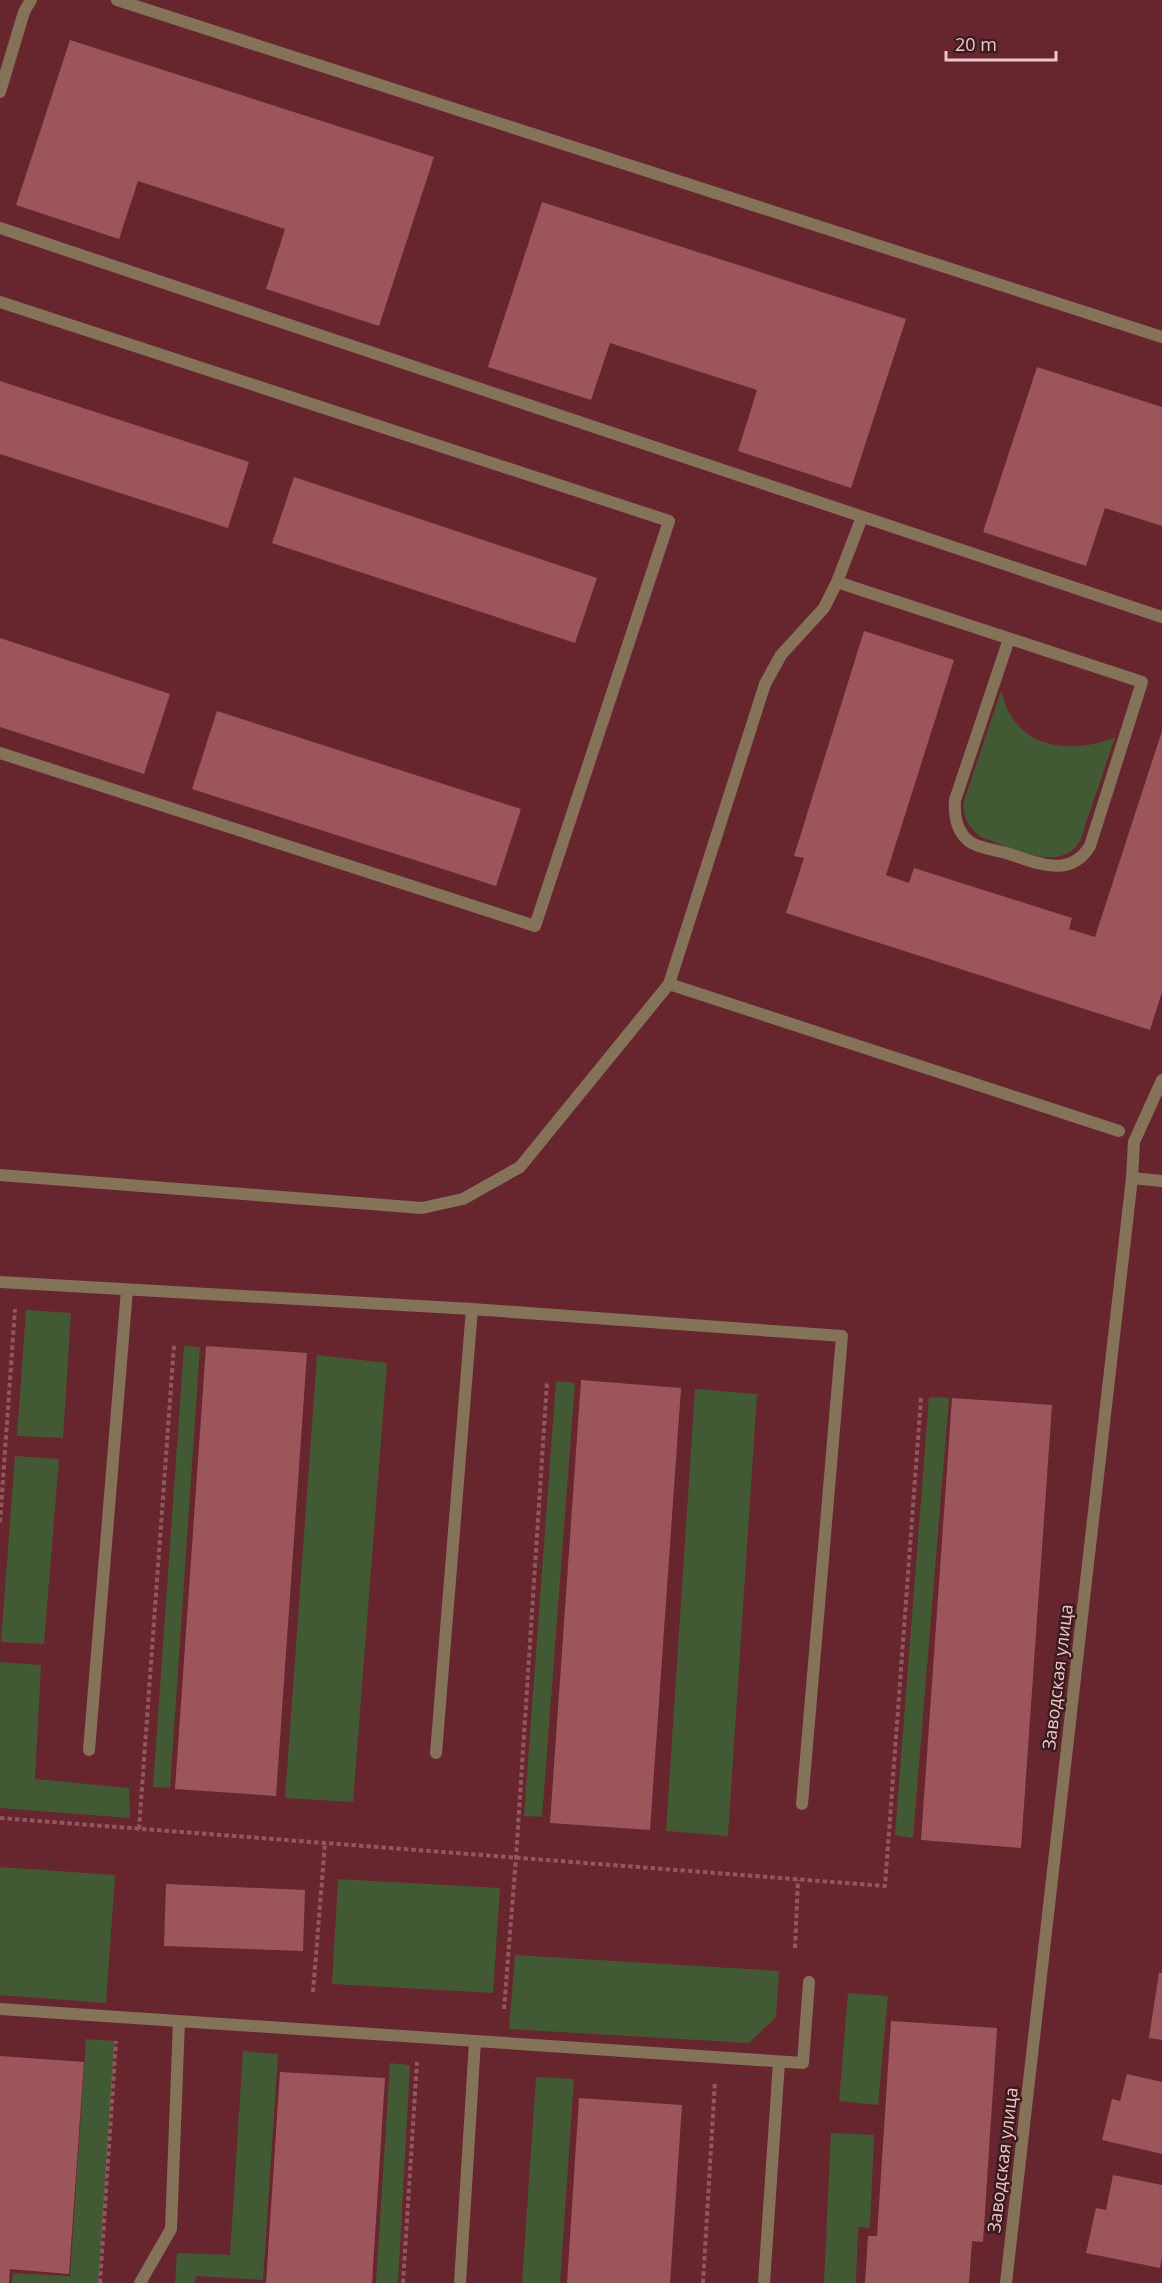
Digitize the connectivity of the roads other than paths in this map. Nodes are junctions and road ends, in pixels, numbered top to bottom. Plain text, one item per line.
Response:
1 (31, 0) edge
2 (117, 0) edge
3 (0, 93) edge
4 (0, 228) edge
5 (0, 302) edge
6 (1162, 337) edge
7 (862, 517) junction
8 (837, 582) junction
9 (1162, 617) edge
10 (1009, 639) junction
11 (0, 753) edge
12 (669, 984) junction
13 (1162, 1080) edge
14 (1119, 1131) dead end
15 (0, 1175) edge
16 (1132, 1178) junction
17 (1162, 1181) edge
18 (0, 1282) edge
19 (127, 1290) junction
20 (472, 1309) junction
21 (89, 1750) dead end
22 (436, 1753) dead end
23 (802, 1804) dead end
24 (809, 1982) dead end
25 (0, 2008) edge
26 (179, 2021) junction
27 (475, 2041) junction
28 (779, 2062) junction
29 (140, 2283) edge
30 (460, 2283) edge
31 (765, 2283) edge
32 (1006, 2283) edge

1 - 3 street
2 - 6 street
4 - 7 street
5 - 11 street
7 - 8 street
7 - 9 street
8 - 10 street
8 - 12 street
10 - 10 street
12 - 14 street
12 - 15 street
13 - 16 street, Заводская улица
16 - 17 street
16 - 32 street, Заводская улица
18 - 19 street
19 - 20 street
19 - 21 street
20 - 22 street
20 - 23 street
24 - 28 street
25 - 26 street
26 - 27 street
26 - 29 street
27 - 28 street
27 - 30 street
28 - 31 street

